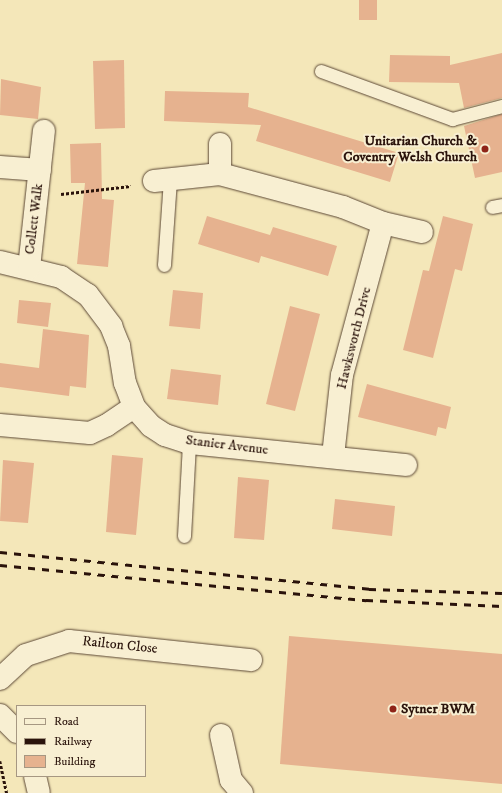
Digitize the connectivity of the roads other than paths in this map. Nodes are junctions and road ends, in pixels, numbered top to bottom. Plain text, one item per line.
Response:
1 (321, 71) dead end
2 (502, 106) edge
3 (44, 131) dead end
4 (220, 144) dead end
5 (0, 167) edge
6 (40, 170) junction
7 (220, 174) junction
8 (162, 180) joint
9 (383, 223) junction
10 (422, 232) dead end
11 (0, 262) edge
12 (164, 265) dead end
13 (29, 268) junction
14 (134, 407) junction
15 (0, 425) edge
16 (189, 443) junction
17 (333, 456) junction
18 (406, 465) dead end
19 (184, 536) dead end
20 (251, 660) dead end
21 (0, 679) edge
22 (0, 715) edge
23 (16, 731) edge
24 (221, 735) dead end
25 (35, 777) edge
26 (39, 793) edge
27 (242, 793) edge

1 - 2 lane
3 - 6 street, Collett Walk
4 - 7 street
5 - 6 street, Collett Walk
6 - 13 street, Collett Walk
7 - 8 street
7 - 9 street
8 - 12 lane
9 - 10 street
9 - 17 street, Hawksworth Drive
11 - 13 street, Stanier Avenue
13 - 14 street, Stanier Avenue
14 - 15 street
14 - 16 street, Stanier Avenue
16 - 17 street, Stanier Avenue
16 - 19 lane
17 - 18 street, Stanier Avenue
20 - 21 street, Railton Close
22 - 23 street
24 - 27 street
25 - 26 street

